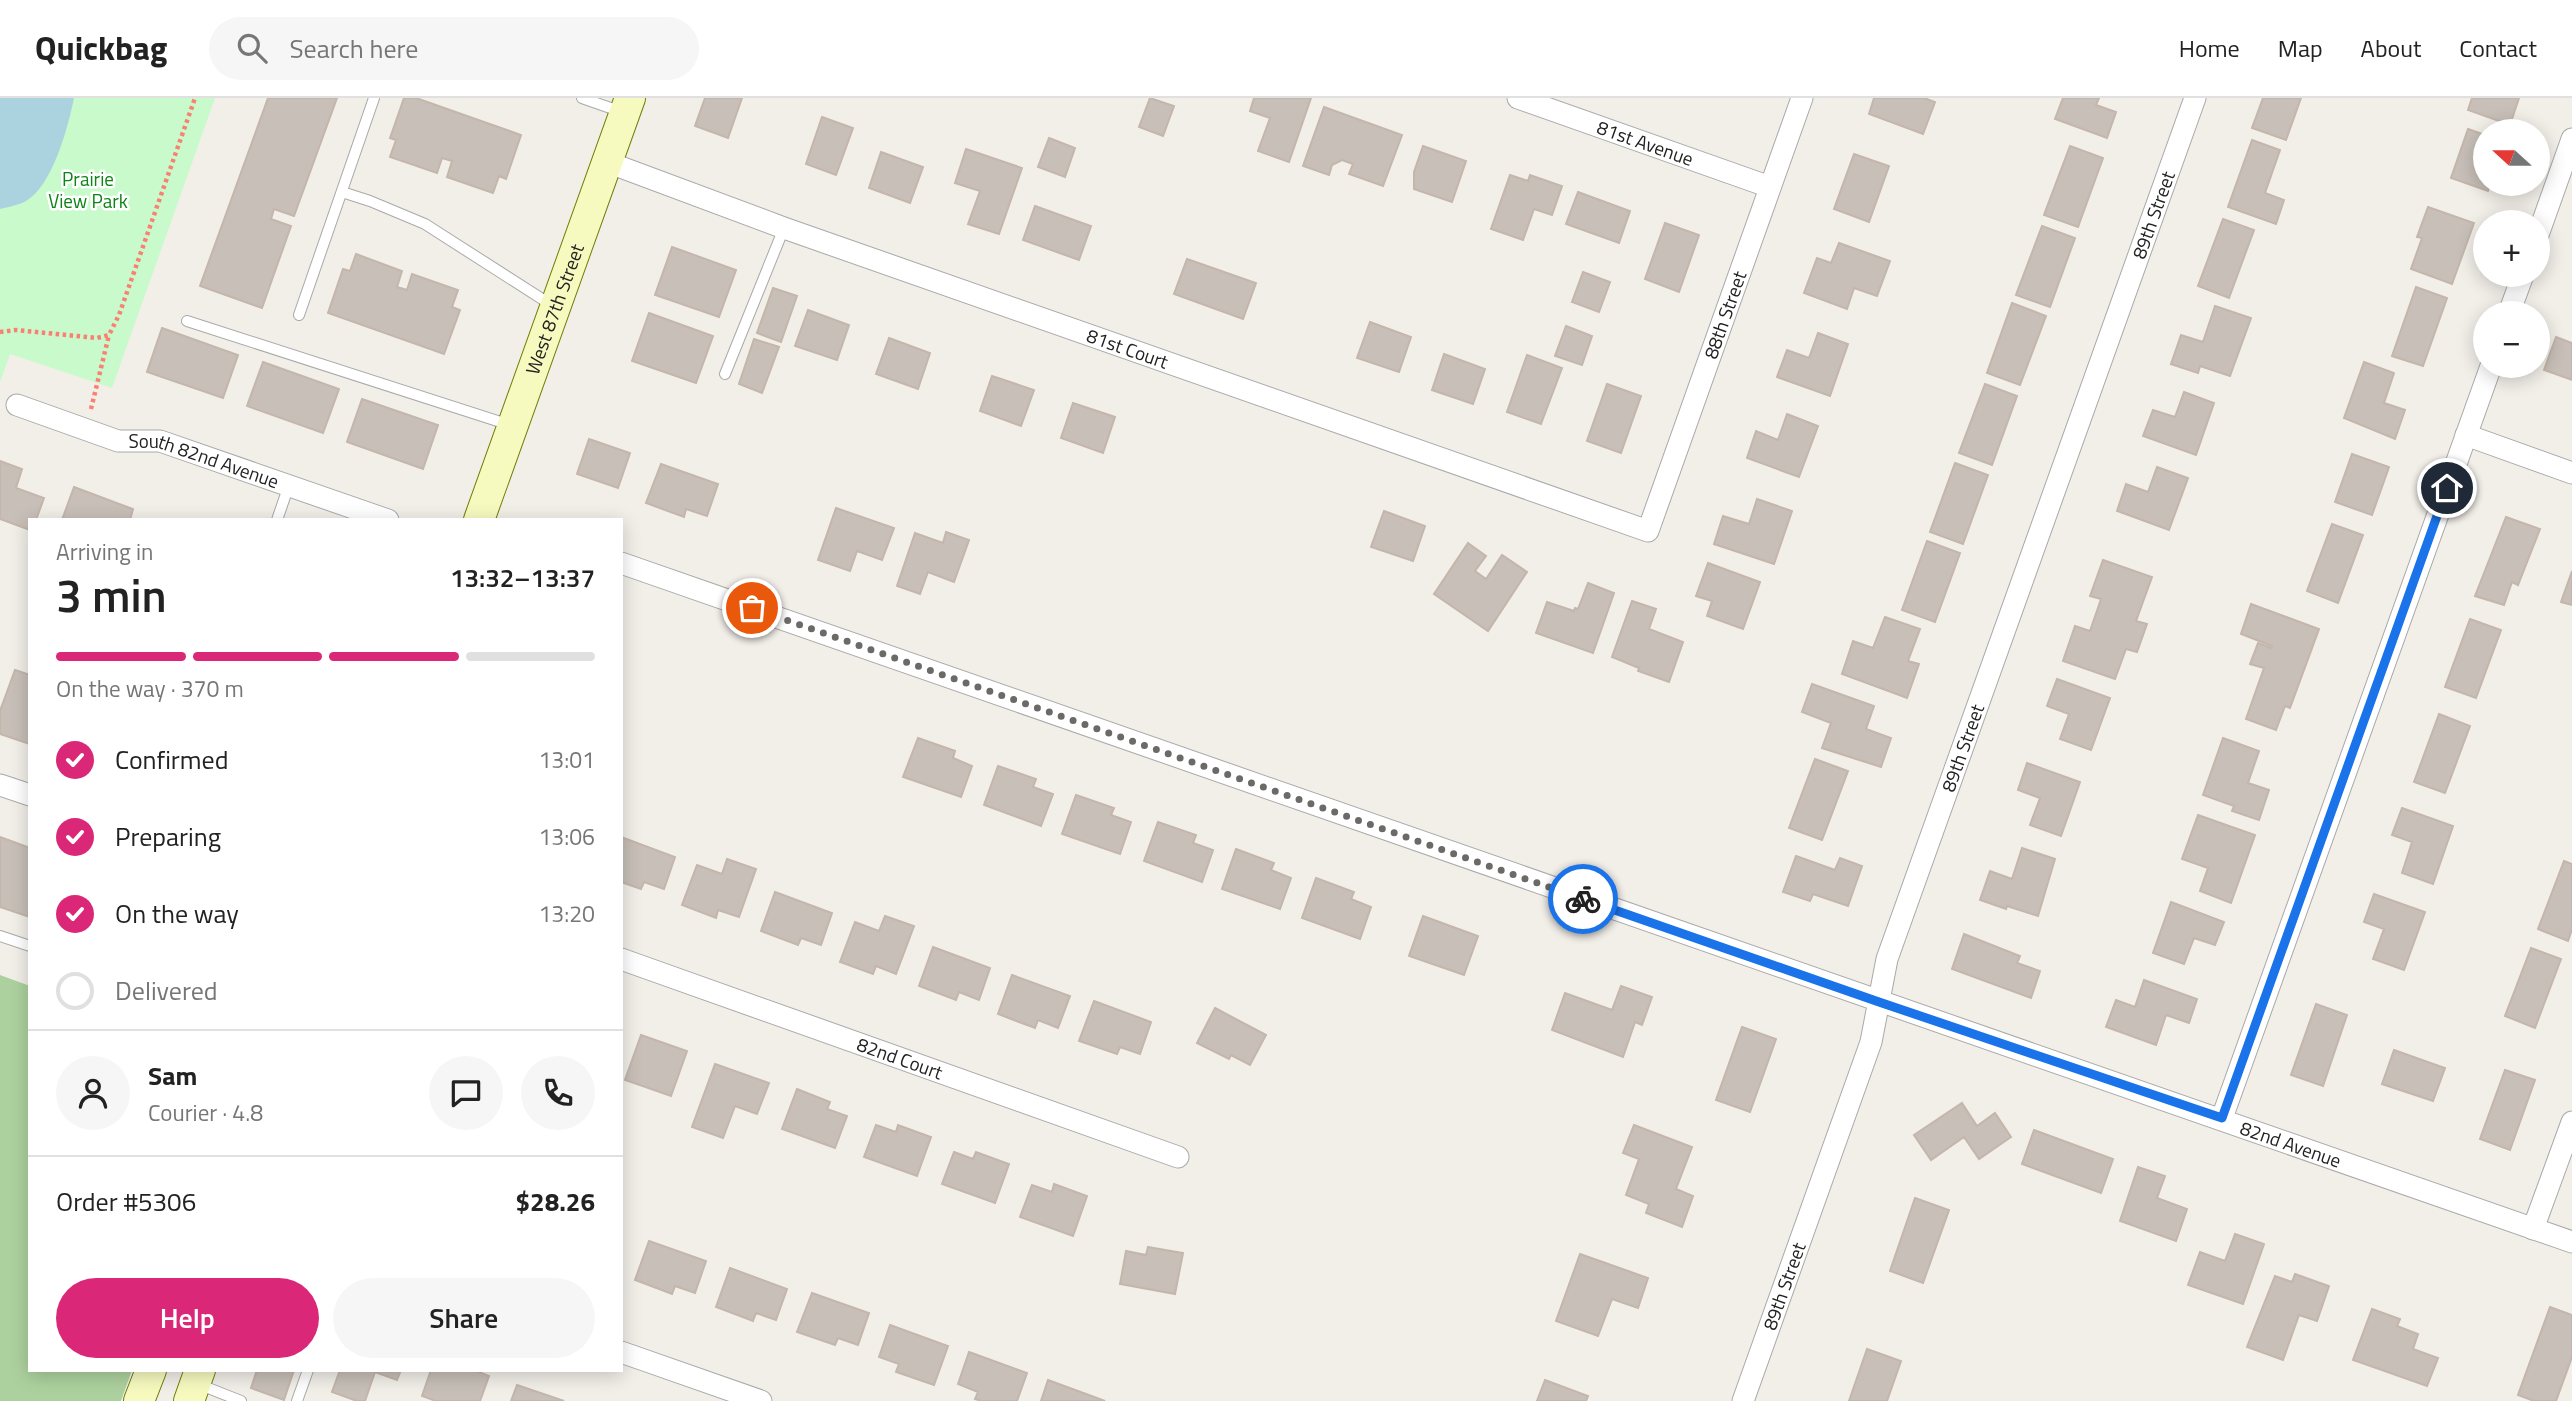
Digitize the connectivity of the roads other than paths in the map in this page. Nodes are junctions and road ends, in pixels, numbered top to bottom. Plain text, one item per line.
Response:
1 (374, 98) edge
2 (582, 98) edge
3 (1518, 98) edge
4 (1802, 98) edge
5 (2195, 98) edge
6 (628, 105) edge
7 (2572, 139) edge
8 (607, 163) junction
9 (1770, 187) junction
10 (342, 192) junction
11 (2547, 210) edge
12 (784, 228) junction
13 (555, 308) junction
14 (299, 315) dead end
15 (187, 321) dead end
16 (725, 374) dead end
17 (2487, 378) edge
18 (17, 405) dead end
19 (513, 425) junction
20 (2466, 435) junction
21 (2572, 473) edge
22 (289, 485) junction
23 (277, 518) edge
24 (382, 518) edge
25 (487, 518) edge
26 (1648, 531) joint
27 (623, 564) edge
28 (0, 785) edge
29 (28, 794) edge
30 (0, 936) edge
31 (28, 945) edge
32 (623, 960) edge
33 (1879, 1002) junction
34 (2222, 1118) junction
35 (2572, 1122) edge
36 (1178, 1157) dead end
37 (2533, 1229) junction
38 (2572, 1242) edge
39 (623, 1353) edge
40 (150, 1372) edge
41 (307, 1372) edge
42 (195, 1385) edge
43 (139, 1401) edge
44 (241, 1401) edge
45 (297, 1401) edge
46 (761, 1401) edge
47 (1743, 1401) edge

1 - 10 lane
2 - 6 lane
3 - 9 street, 81st Avenue
4 - 9 street, 88th Street
5 - 33 street, 89th Street
6 - 8 main road, West 87th Street
7 - 11 street
8 - 12 street, 81st Court
8 - 13 main road, West 87th Street
9 - 26 street, 88th Street
10 - 13 lane
10 - 14 lane
12 - 16 lane
12 - 26 street, 81st Court
13 - 19 main road, West 87th Street
15 - 19 lane
17 - 20 street
18 - 22 street, South 82nd Avenue
19 - 25 main road, West 87th Street
20 - 21 street
20 - 34 street
22 - 23 lane
22 - 24 street, South 82nd Avenue
27 - 33 street, 82nd Avenue
28 - 29 street
30 - 31 lane
32 - 36 street, 82nd Court
33 - 34 street, 82nd Avenue
33 - 47 street, 89th Street
34 - 37 street, 82nd Avenue
35 - 37 street
37 - 38 street, 82nd Avenue
39 - 46 street
40 - 43 main road
41 - 45 lane
42 - 44 lane

